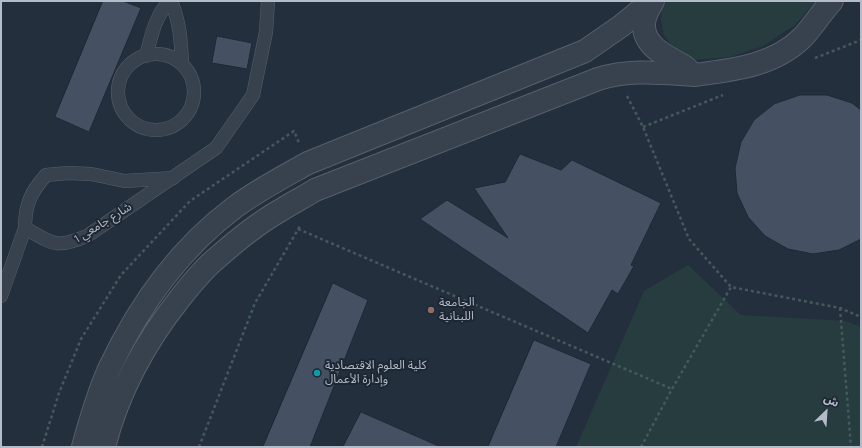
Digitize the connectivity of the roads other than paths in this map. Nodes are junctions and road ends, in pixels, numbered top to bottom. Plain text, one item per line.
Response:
1 (170, 1) edge
2 (268, 1) edge
3 (652, 1) edge
4 (828, 4) edge
5 (146, 56) junction
6 (182, 63) junction
7 (694, 75) junction
8 (172, 178) junction
9 (252, 195) junction
10 (265, 221) junction
11 (25, 228) junction
12 (1, 296) edge
13 (83, 447) edge
14 (104, 447) edge

1 - 5 lane
1 - 6 lane
2 - 8 lane, شارع جامعي 1
3 - 7 street
3 - 9 street
4 - 7 street
5 - 6 lane
5 - 6 lane
7 - 10 street
8 - 11 lane, شارع جامعي 1
8 - 11 lane
9 - 10 street
9 - 13 street
10 - 14 street
11 - 12 lane

